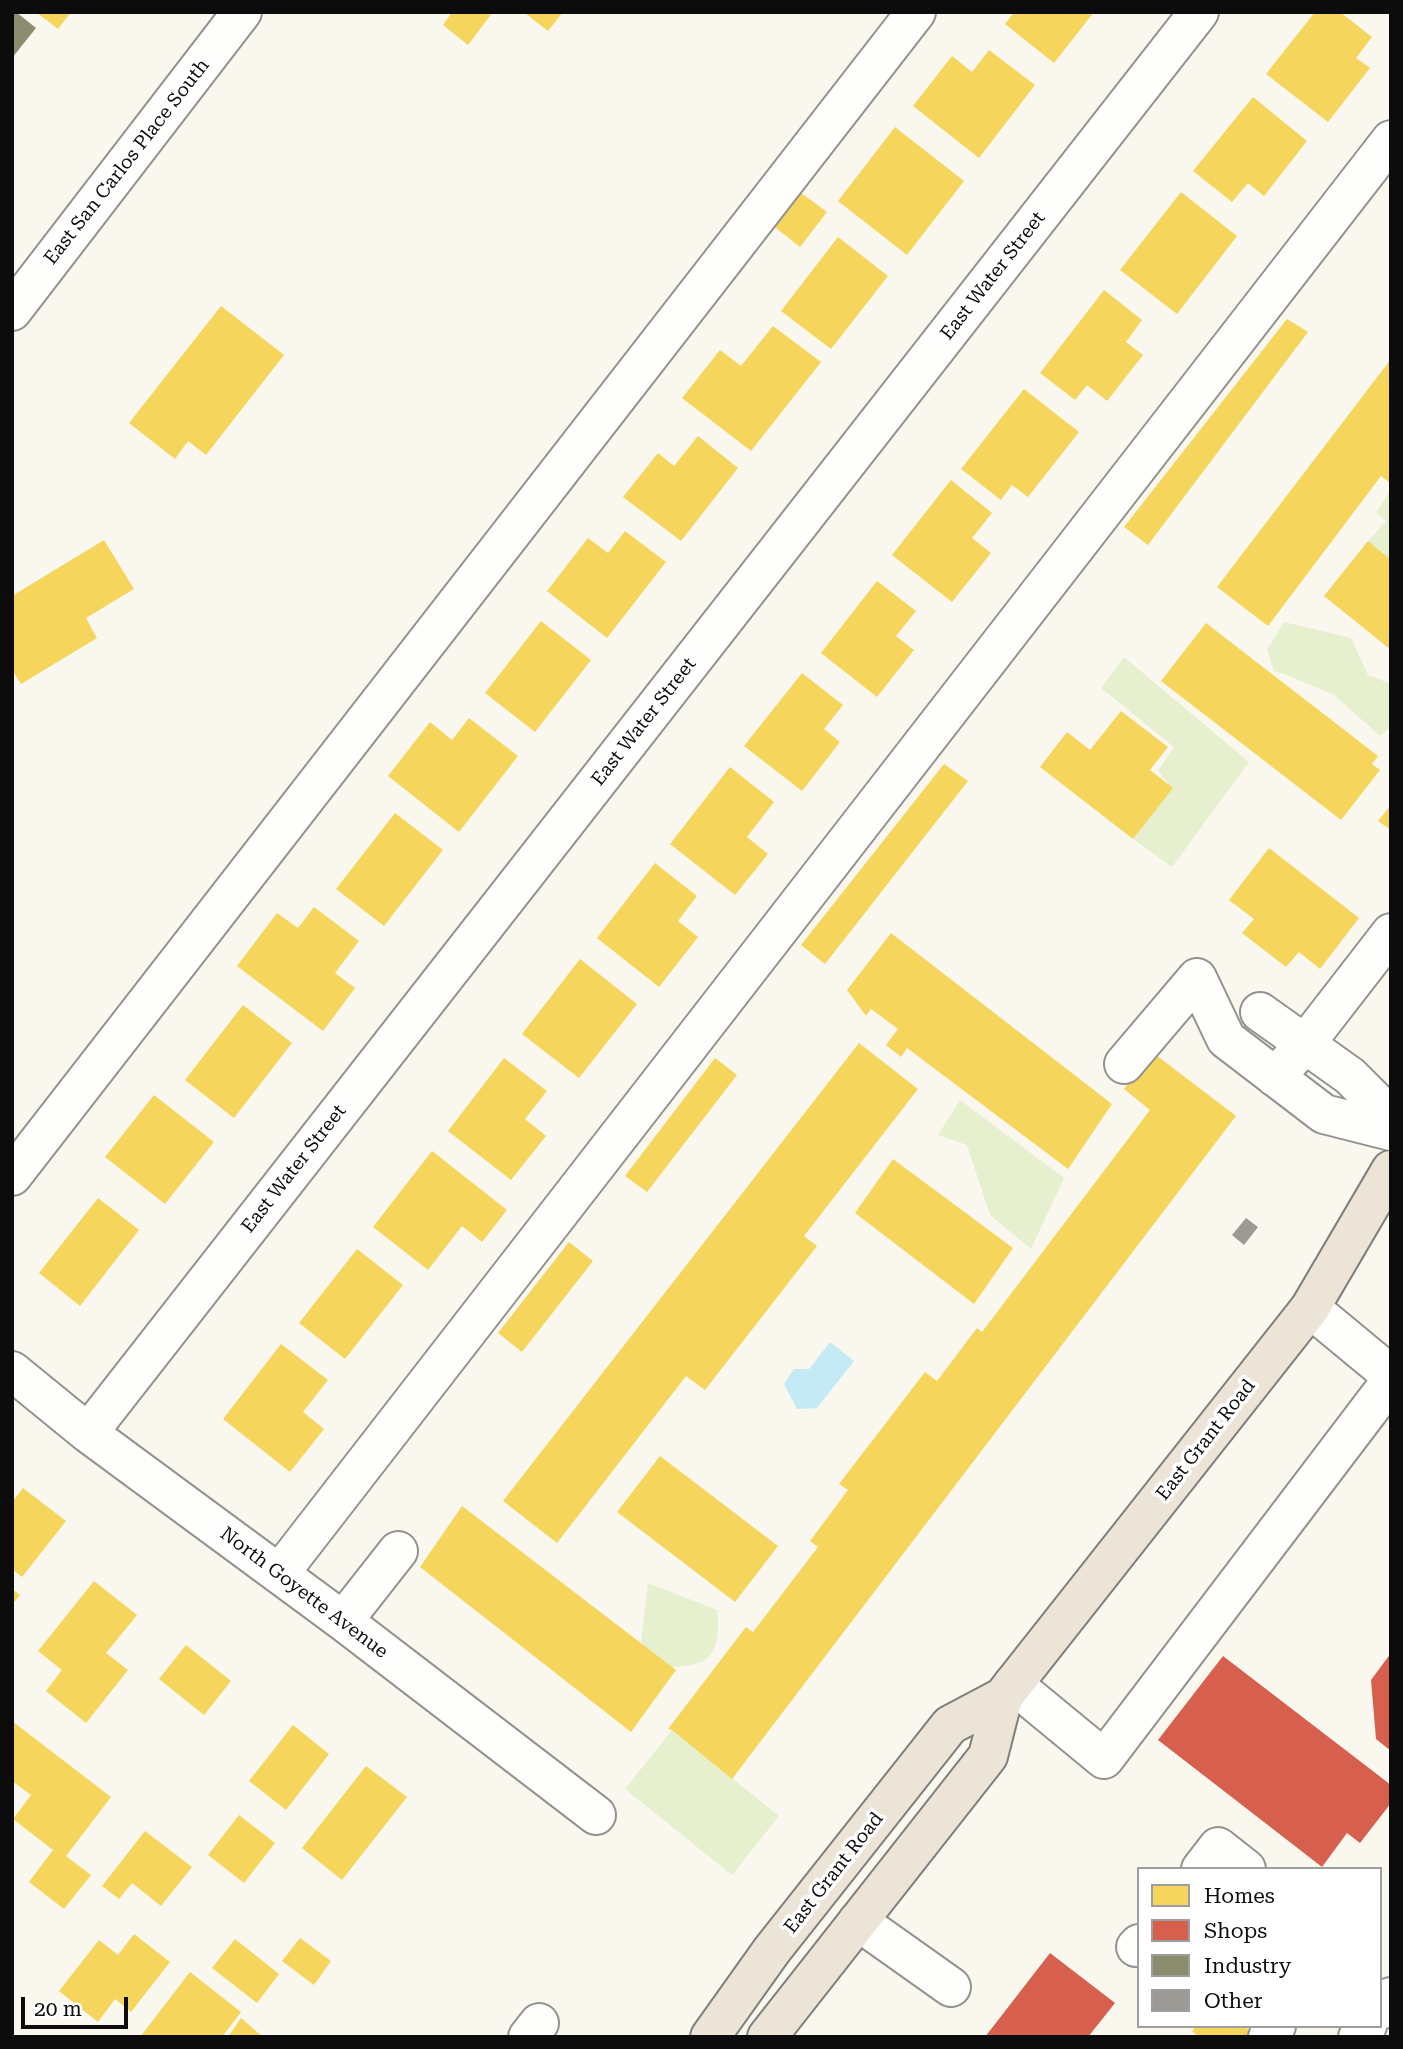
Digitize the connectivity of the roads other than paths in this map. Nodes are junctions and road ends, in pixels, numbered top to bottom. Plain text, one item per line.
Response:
1 (242, 12) edge
2 (916, 12) edge
3 (1199, 12) edge
4 (1391, 140) edge
5 (12, 311) edge
6 (1391, 933) edge
7 (1260, 1012) dead end
8 (1305, 1044) junction
9 (1124, 1064) dead end
10 (1275, 1077) junction
11 (1391, 1117) edge
12 (1391, 1131) edge
13 (1391, 1170) edge
14 (12, 1176) edge
15 (1310, 1308) junction
16 (12, 1371) edge
17 (1391, 1375) edge
18 (1391, 1381) edge
19 (88, 1433) junction
20 (398, 1551) dead end
21 (279, 1574) junction
22 (343, 1621) junction
23 (1008, 1691) junction
24 (596, 1815) dead end
25 (858, 1921) junction
26 (951, 1987) dead end
27 (710, 2037) edge
28 (767, 2037) edge

1 - 5 street, East San Carlos Place South
2 - 14 street
3 - 19 street, East Water Street
4 - 21 street
6 - 8 street
7 - 8 street
8 - 10 street
8 - 11 street
9 - 10 street
10 - 12 street
13 - 15 main road, East Grant Road
15 - 17 street
15 - 23 main road, East Grant Road
16 - 19 street, North Goyette Avenue
18 - 23 street
19 - 21 street, North Goyette Avenue
20 - 22 street
21 - 22 street, North Goyette Avenue
22 - 24 street, North Goyette Avenue
23 - 25 main road, East Grant Road
23 - 27 main road, East Grant Road
25 - 26 street
25 - 28 main road, East Grant Road

